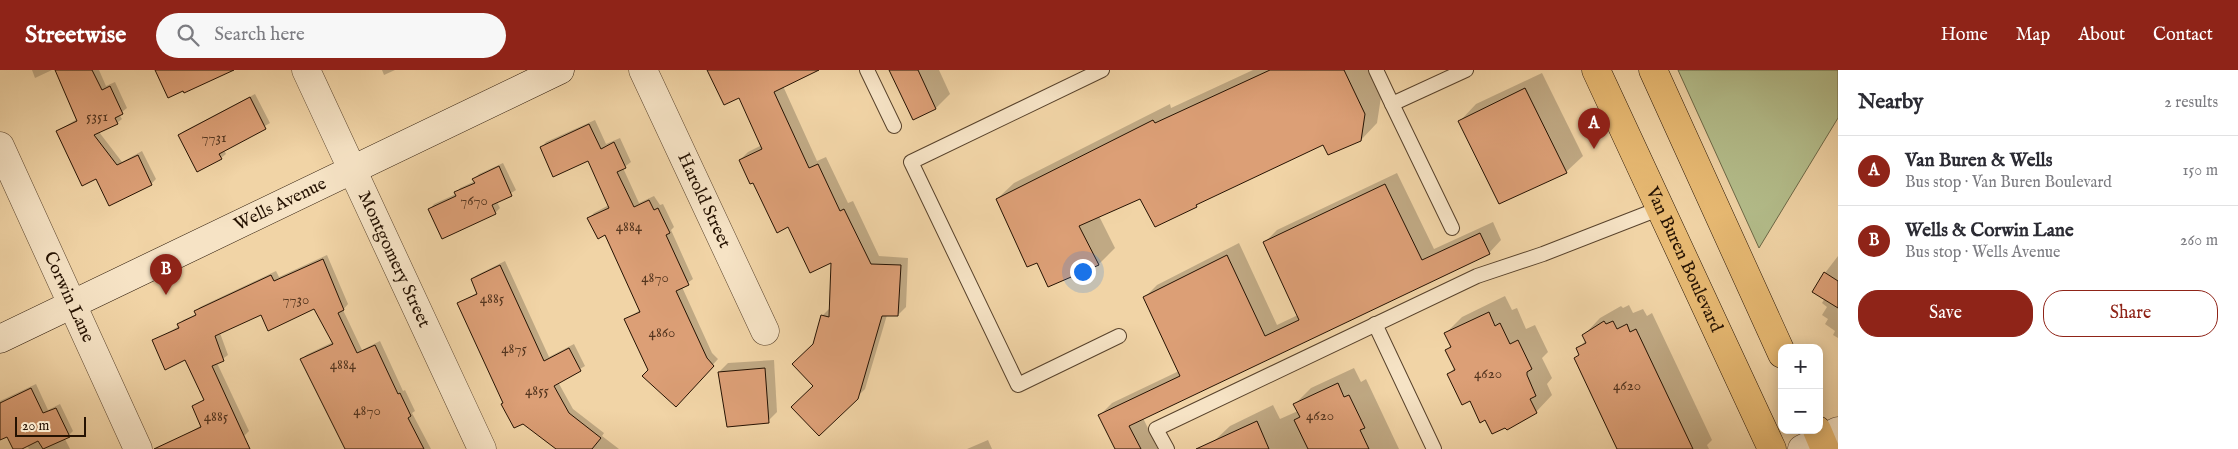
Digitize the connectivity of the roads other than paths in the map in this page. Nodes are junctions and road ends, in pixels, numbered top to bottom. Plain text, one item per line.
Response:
1 (306, 70) edge
2 (560, 70) edge
3 (643, 70) edge
4 (867, 70) edge
5 (1102, 70) edge
6 (1376, 70) edge
7 (1466, 70) edge
8 (1596, 70) edge
9 (1652, 70) edge
10 (1392, 104) junction
11 (894, 126) dead end
12 (0, 146) edge
13 (352, 171) junction
14 (1661, 208) junction
15 (1452, 228) dead end
16 (72, 304) junction
17 (1375, 324) junction
18 (765, 331) dead end
19 (1119, 336) dead end
20 (0, 338) edge
21 (1778, 345) edge
22 (138, 449) edge
23 (482, 449) edge
24 (1167, 449) edge
25 (1434, 449) edge
26 (1772, 449) edge

1 - 13 street, Montgomery Street
2 - 13 street, Wells Avenue
3 - 18 street, Harold Street
4 - 11 lane
5 - 19 lane
6 - 10 lane
7 - 10 lane
8 - 14 main road, Van Buren Boulevard
9 - 21 main road
10 - 15 lane
12 - 16 street, Corwin Lane
13 - 16 street, Wells Avenue
13 - 23 street, Montgomery Street
14 - 17 lane
14 - 26 main road, Van Buren Boulevard
16 - 20 street, Wells Avenue
16 - 22 street, Corwin Lane
17 - 24 lane
17 - 25 lane

